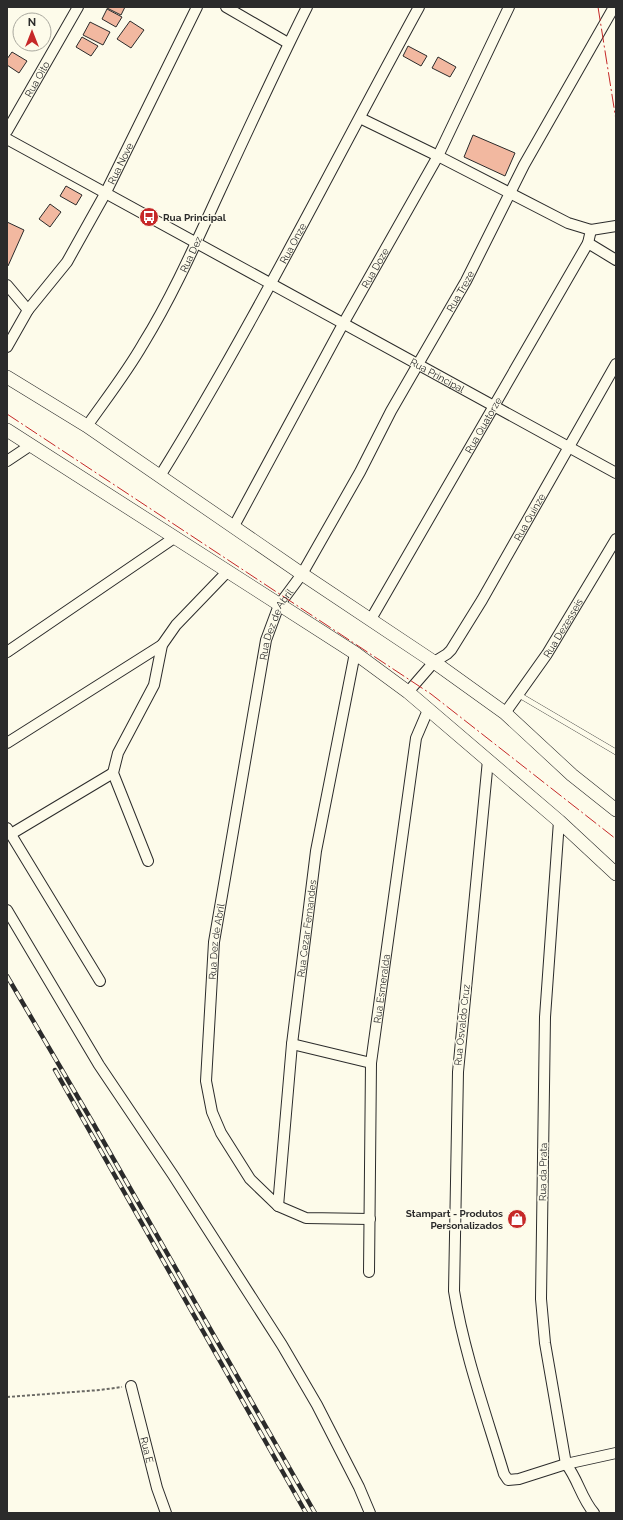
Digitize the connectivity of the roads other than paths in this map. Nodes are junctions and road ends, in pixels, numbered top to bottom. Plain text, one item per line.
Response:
1 (78, 7) edge
2 (197, 7) edge
3 (226, 7) edge
4 (307, 7) edge
5 (419, 7) edge
6 (509, 7) edge
7 (614, 7) edge
8 (288, 43) junction
9 (360, 118) junction
10 (7, 131) edge
11 (7, 139) edge
12 (438, 156) junction
13 (105, 194) junction
14 (511, 194) junction
15 (616, 226) edge
16 (591, 230) junction
17 (196, 243) junction
18 (588, 243) junction
19 (616, 260) edge
20 (271, 284) junction
21 (7, 285) edge
22 (28, 310) junction
23 (343, 324) junction
24 (7, 347) edge
25 (418, 364) junction
26 (616, 364) edge
27 (7, 377) edge
28 (494, 406) junction
29 (87, 426) junction
30 (7, 430) edge
31 (30, 445) junction
32 (568, 447) junction
33 (7, 461) edge
34 (616, 473) edge
35 (160, 476) junction
36 (234, 526) junction
37 (174, 538) junction
38 (616, 539) edge
39 (227, 572) junction
40 (302, 574) junction
41 (279, 605) junction
42 (371, 619) junction
43 (162, 645) junction
44 (7, 652) edge
45 (355, 653) junction
46 (434, 662) junction
47 (408, 692) junction
48 (519, 694) junction
49 (428, 710) junction
50 (506, 714) junction
51 (7, 743) edge
52 (616, 752) edge
53 (488, 760) junction
54 (113, 773) junction
55 (616, 810) edge
56 (559, 821) junction
57 (9, 831) edge
58 (148, 861) dead end
59 (616, 874) edge
60 (7, 910) edge
61 (100, 981) dead end
62 (292, 1044) junction
63 (371, 1063) junction
64 (278, 1206) junction
65 (370, 1219) junction
66 (368, 1272) dead end
67 (131, 1386) road end
68 (616, 1453) edge
69 (566, 1464) junction
70 (166, 1513) edge
71 (370, 1513) edge
72 (594, 1513) edge

1 - 10 street, Rua Oito
2 - 13 street, Rua Nove
3 - 8 street
4 - 8 street, Rua Dez
5 - 9 street, Rua Onze
6 - 12 street, Rua Doze
7 - 14 street, Rua Treze
8 - 17 street, Rua Dez
9 - 12 street
9 - 20 street, Rua Onze
11 - 13 street, Rua Principal
12 - 14 street
12 - 23 street, Rua Doze
13 - 17 street, Rua Principal
13 - 22 street, Rua Nove
14 - 16 street
14 - 25 street, Rua Treze
15 - 16 street
16 - 18 street, Rua Quatorze
17 - 20 street, Rua Principal
17 - 29 street, Rua Dez
18 - 19 street
18 - 28 street, Rua Quatorze
20 - 23 street, Rua Principal
20 - 35 street, Rua Onze
21 - 22 street
22 - 24 street, Rua Nove
23 - 25 street, Rua Principal
23 - 36 street, Rua Doze
25 - 28 street, Rua Principal
25 - 40 street, Rua Treze
26 - 32 street, Rua Quinze
27 - 29 street
28 - 32 street, Rua Principal
28 - 42 street, Rua Quatorze
29 - 35 street
30 - 31 street
31 - 33 street
31 - 37 street
32 - 34 street, Rua Principal
32 - 46 street, Rua Quinze
35 - 36 street
36 - 40 street
37 - 39 street
37 - 44 street
38 - 48 street, Rua Dezesseis
39 - 41 street
39 - 43 street
40 - 41 street, Rua Dez de Abril
40 - 42 street
41 - 45 street
41 - 64 street, Rua Dez de Abril
42 - 46 street
43 - 51 street
43 - 54 street
45 - 47 street
45 - 62 street, Rua Cezar Fernandes
46 - 47 street, Rua Quinze
46 - 50 street
47 - 49 street
48 - 50 street, Rua Dezesseis
48 - 52 lane
49 - 53 street
49 - 63 street, Rua Esmeralda
50 - 55 street
53 - 56 street
53 - 69 street, Rua Osvaldo Cruz
54 - 57 street
54 - 58 street
56 - 59 street
56 - 69 street, Rua da Prata
57 - 61 street
60 - 71 street
62 - 63 street
62 - 64 street, Rua Cezar Fernandes
63 - 65 street, Rua Esmeralda
64 - 65 street, Rua Dez de Abril
65 - 66 street, Rua Esmeralda
67 - 70 street, Rua E
68 - 69 street
69 - 72 street, Rua da Prata

